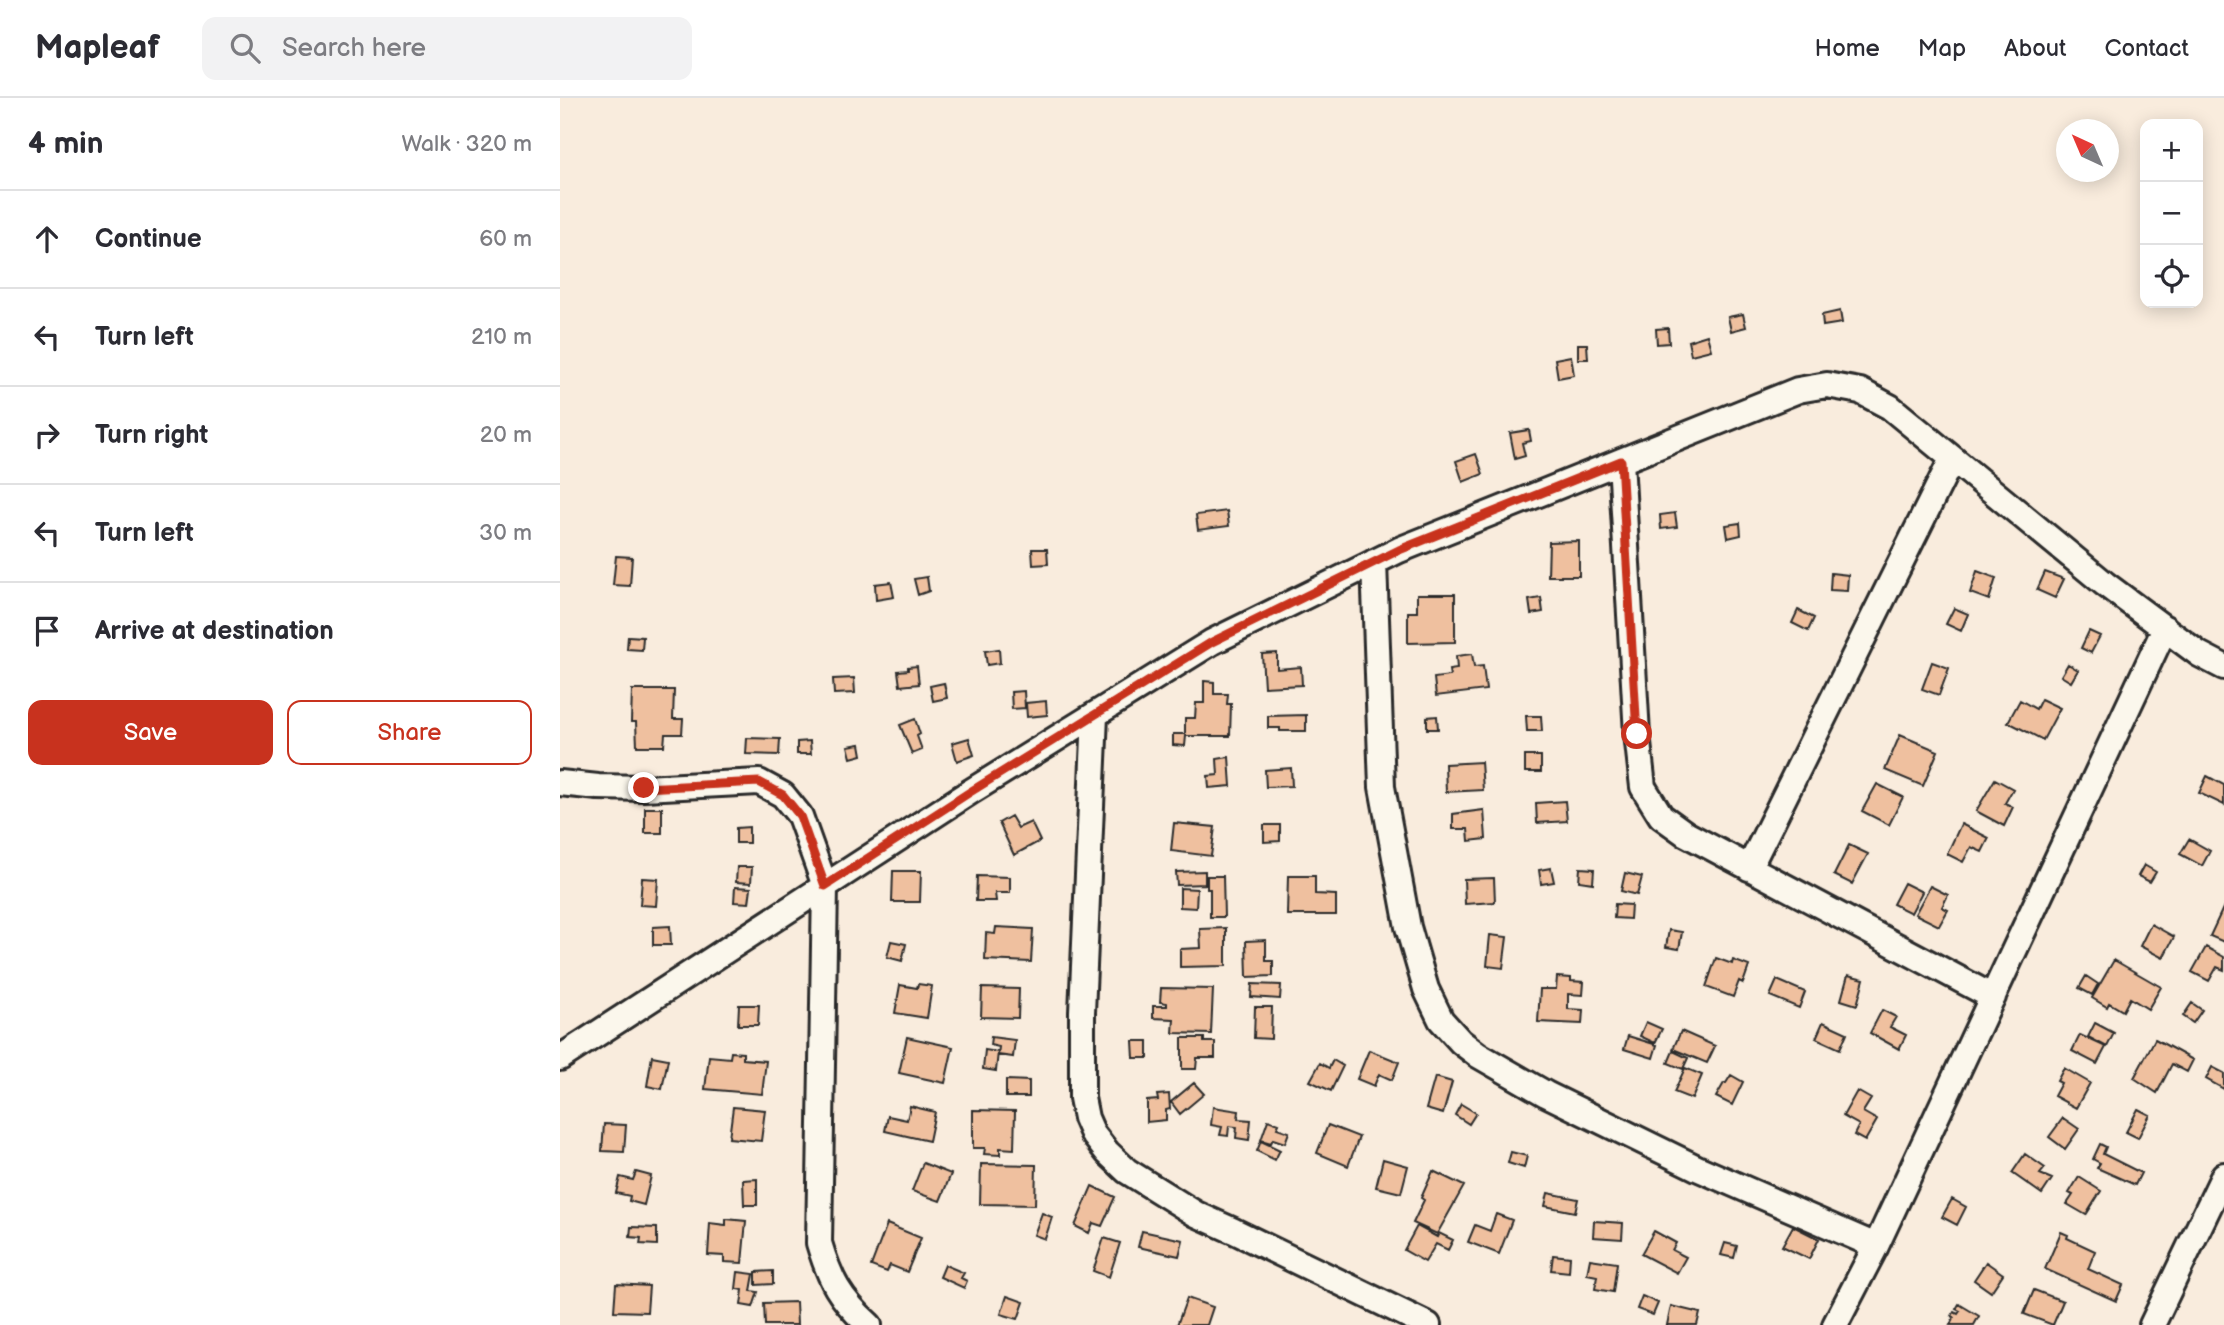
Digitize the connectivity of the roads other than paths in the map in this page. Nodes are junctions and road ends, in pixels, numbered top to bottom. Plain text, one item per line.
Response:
1 (1952, 458) junction
2 (1621, 461) junction
3 (1374, 562) junction
4 (2165, 628) junction
5 (2224, 667) edge
6 (1095, 715) junction
7 (560, 783) edge
8 (1749, 868) junction
9 (825, 886) junction
10 (1993, 997) junction
11 (560, 1058) edge
12 (2224, 1175) edge
13 (1876, 1246) junction
14 (869, 1325) edge
15 (1428, 1325) edge
16 (1835, 1325) edge
17 (2152, 1325) edge

1 - 2 street
1 - 4 street
1 - 8 street
2 - 3 street
2 - 8 street
3 - 6 street
3 - 13 street
4 - 5 street
4 - 10 street
6 - 9 street
6 - 15 street
7 - 9 street
8 - 10 street
9 - 11 street
9 - 14 street
10 - 13 street
12 - 17 street
13 - 16 street

